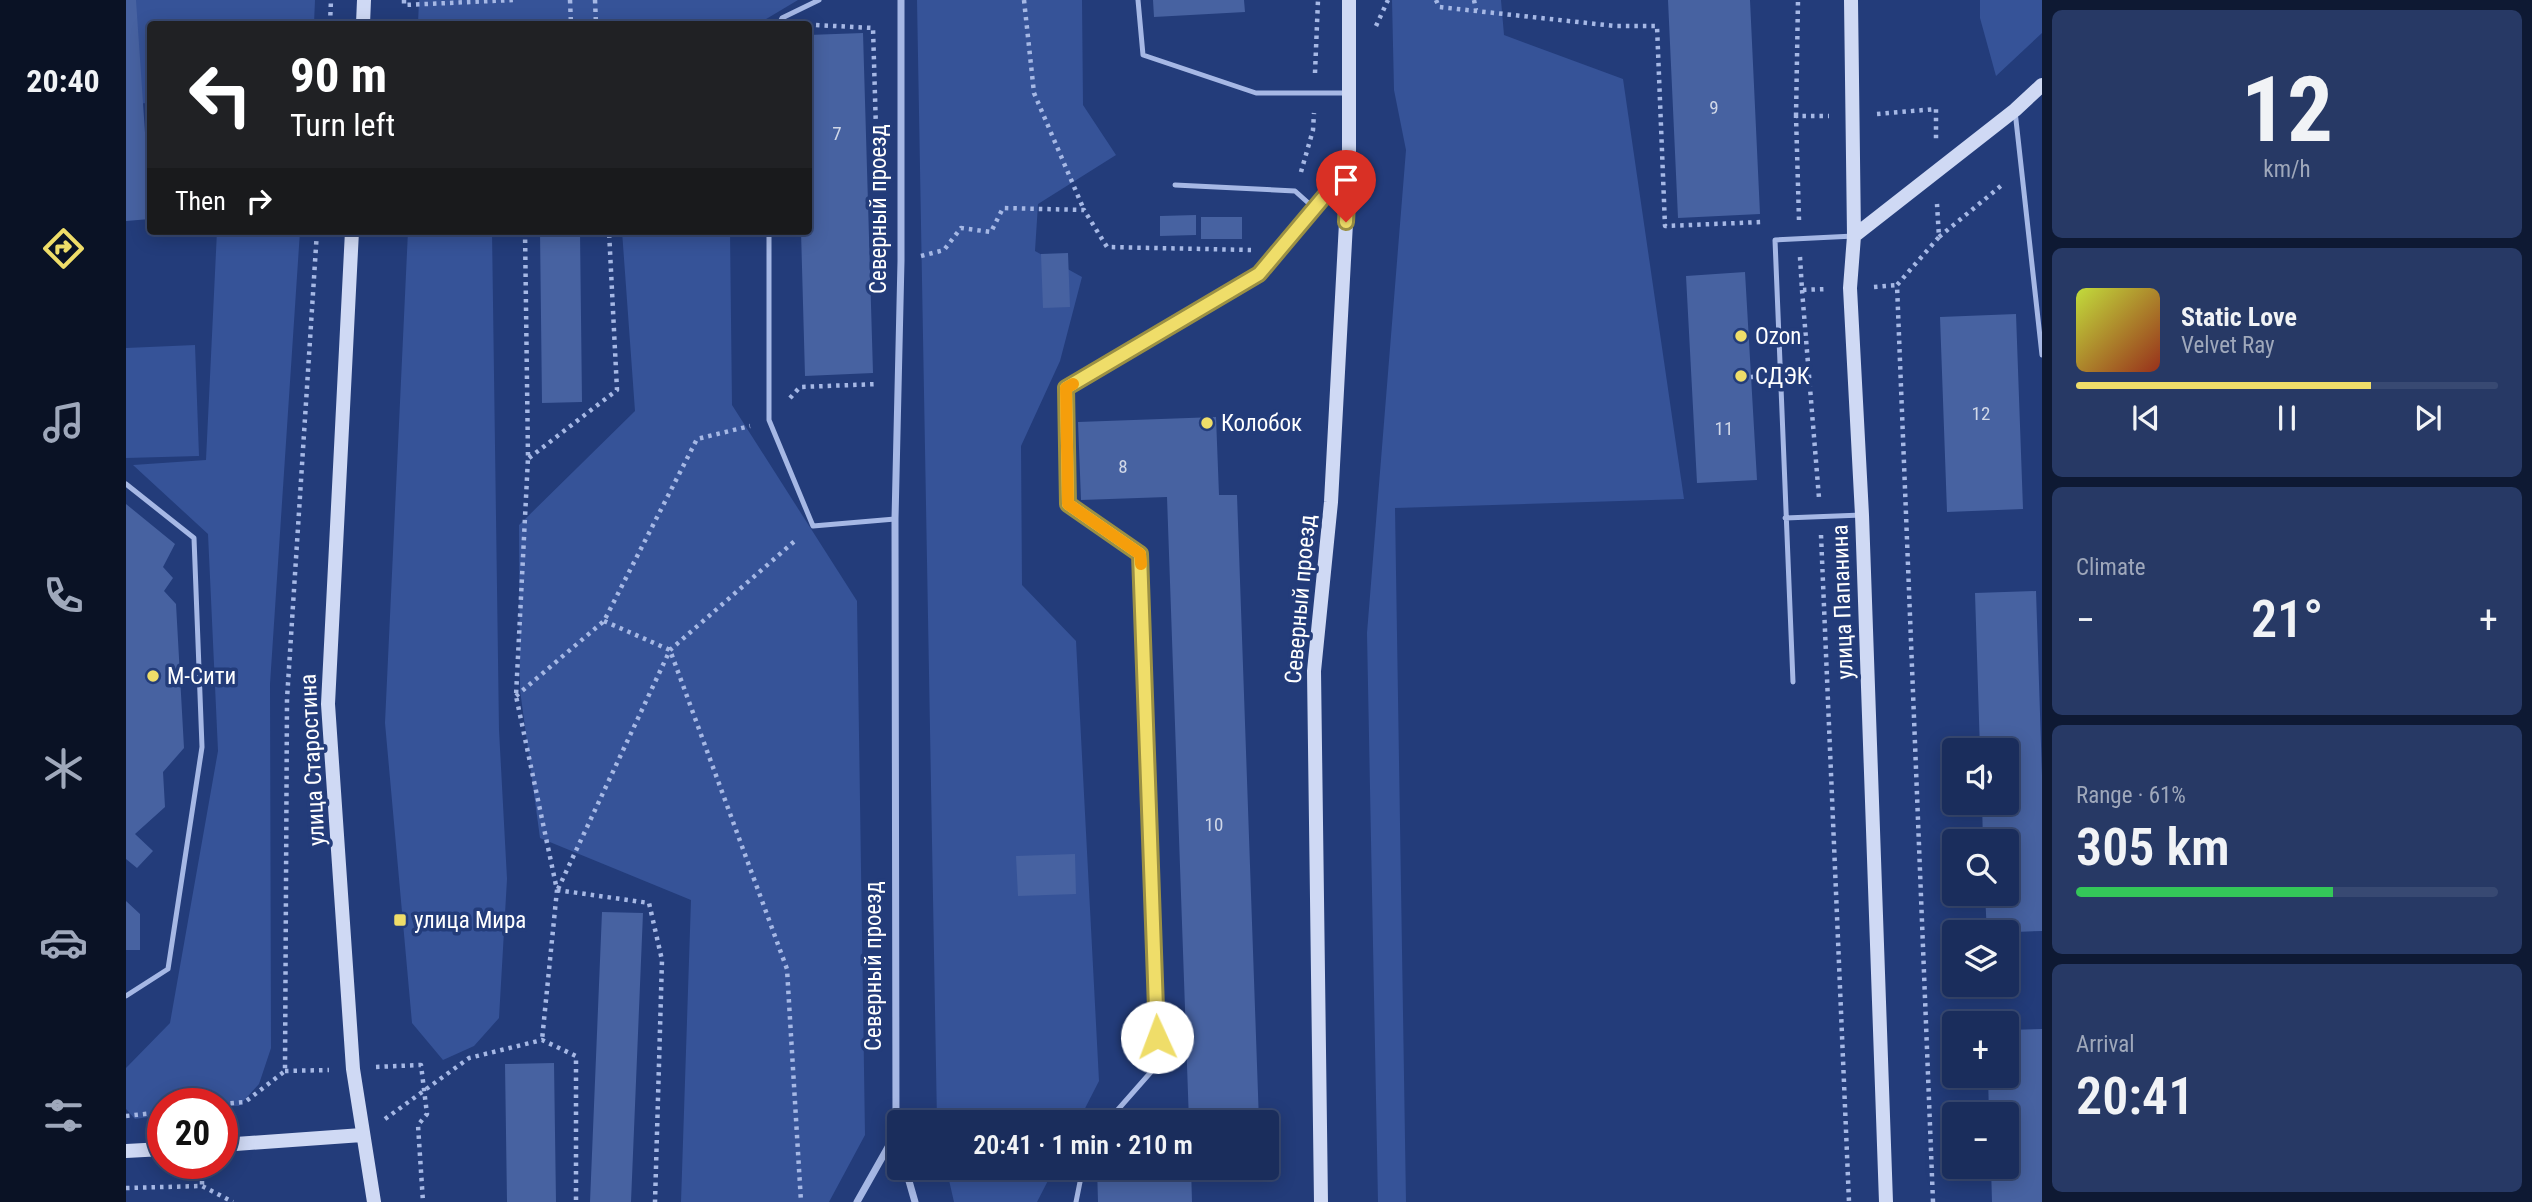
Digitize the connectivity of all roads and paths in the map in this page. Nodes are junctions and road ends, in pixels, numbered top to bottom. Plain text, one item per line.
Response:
1 (331, 0) edge
2 (364, 0) edge
3 (404, 0) edge
4 (514, 0) edge
5 (570, 0) edge
6 (595, 0) edge
7 (819, 0) edge
8 (901, 0) edge
9 (1024, 0) edge
10 (1138, 0) edge
11 (1349, 0) edge
12 (1388, 0) edge
13 (1436, 0) edge
14 (1474, 0) edge
15 (1798, 0) edge
16 (1851, 0) edge
17 (1476, 10) junction
18 (330, 21) edge
19 (363, 21) edge
20 (571, 21) edge
21 (596, 21) edge
22 (780, 21) edge
23 (812, 25) edge
24 (1373, 32) dead end
25 (2042, 85) edge
26 (1350, 93) junction
27 (2015, 110) junction
28 (1796, 116) dead end
29 (876, 136) dead end
30 (1349, 167) junction
31 (2022, 169) junction
32 (1174, 185) dead end
33 (1314, 208) junction
34 (1084, 210) junction
35 (1786, 221) dead end
36 (1799, 221) dead end
37 (1774, 222) dead end
38 (317, 235) edge
39 (352, 235) edge
40 (525, 235) edge
41 (609, 235) edge
42 (769, 235) edge
43 (1854, 236) junction
44 (1939, 237) dead end
45 (1252, 250) dead end
46 (930, 254) dead end
47 (1898, 285) dead end
48 (1802, 290) dead end
49 (2042, 355) edge
50 (884, 384) dead end
51 (769, 421) junction
52 (528, 458) junction
53 (126, 484) edge
54 (1862, 514) junction
55 (1820, 517) junction
56 (1785, 518) junction
57 (895, 519) junction
58 (813, 526) junction
59 (604, 621) junction
60 (670, 650) junction
61 (1793, 682) dead end
62 (516, 695) junction
63 (558, 890) junction
64 (126, 996) edge
65 (542, 1040) junction
66 (354, 1069) junction
67 (285, 1071) junction
68 (425, 1091) junction
69 (238, 1103) edge
70 (896, 1110) edge
71 (1118, 1110) edge
72 (147, 1114) edge
73 (126, 1116) edge
74 (362, 1135) junction
75 (238, 1143) edge
76 (887, 1149) edge
77 (147, 1150) edge
78 (126, 1151) edge
79 (202, 1179) edge
80 (909, 1180) edge
81 (1080, 1180) edge
82 (202, 1186) junction
83 (126, 1188) edge
84 (233, 1202) edge
85 (374, 1202) edge
86 (423, 1202) edge
87 (576, 1202) edge
88 (655, 1202) edge
89 (801, 1202) edge
90 (857, 1202) edge
91 (915, 1202) edge
92 (1076, 1202) edge
93 (1321, 1202) edge
94 (1849, 1202) edge
95 (1886, 1202) edge
96 (1933, 1202) edge

1 - 18 path
2 - 19 main road
3 - 4 path
5 - 20 path
6 - 21 path
7 - 22 lane
8 - 57 street, Северный проезд
9 - 34 path
10 - 26 lane
11 - 26 main road, Северный проезд
12 - 24 path
13 - 17 path
14 - 17 path
15 - 28 path
16 - 43 main road, улица Папанина
17 - 37 path
23 - 29 path
25 - 27 main road
26 - 30 main road, Северный проезд
27 - 31 lane
27 - 43 main road
30 - 33 lane
30 - 93 main road, Северный проезд
31 - 44 path
31 - 49 lane
32 - 33 lane
33 - 71 lane
34 - 45 path
34 - 46 path
35 - 36 path
38 - 67 path
39 - 66 main road, улица Старостина
40 - 52 path
41 - 52 path
42 - 51 lane
43 - 54 main road, улица Папанина
43 - 56 lane
47 - 96 path
48 - 55 path
50 - 51 path
51 - 58 lane
51 - 59 path
52 - 62 path
53 - 64 lane
54 - 55 lane
54 - 95 main road, улица Папанина
55 - 56 lane
55 - 94 path
56 - 61 lane
57 - 58 lane
57 - 70 street, Северный проезд
58 - 60 path
59 - 60 path
59 - 62 path
60 - 63 path
60 - 89 path
62 - 63 path
63 - 65 path
63 - 88 path
65 - 68 path
65 - 87 path
66 - 67 path
66 - 68 path
66 - 74 main road, улица Старостина
67 - 69 path
68 - 74 path
68 - 86 path
72 - 73 path
74 - 75 main road
74 - 85 main road, улица Старостина
76 - 90 street, Северный проезд
77 - 78 main road
79 - 82 path
80 - 91 street
81 - 92 lane
82 - 83 path
82 - 84 path

